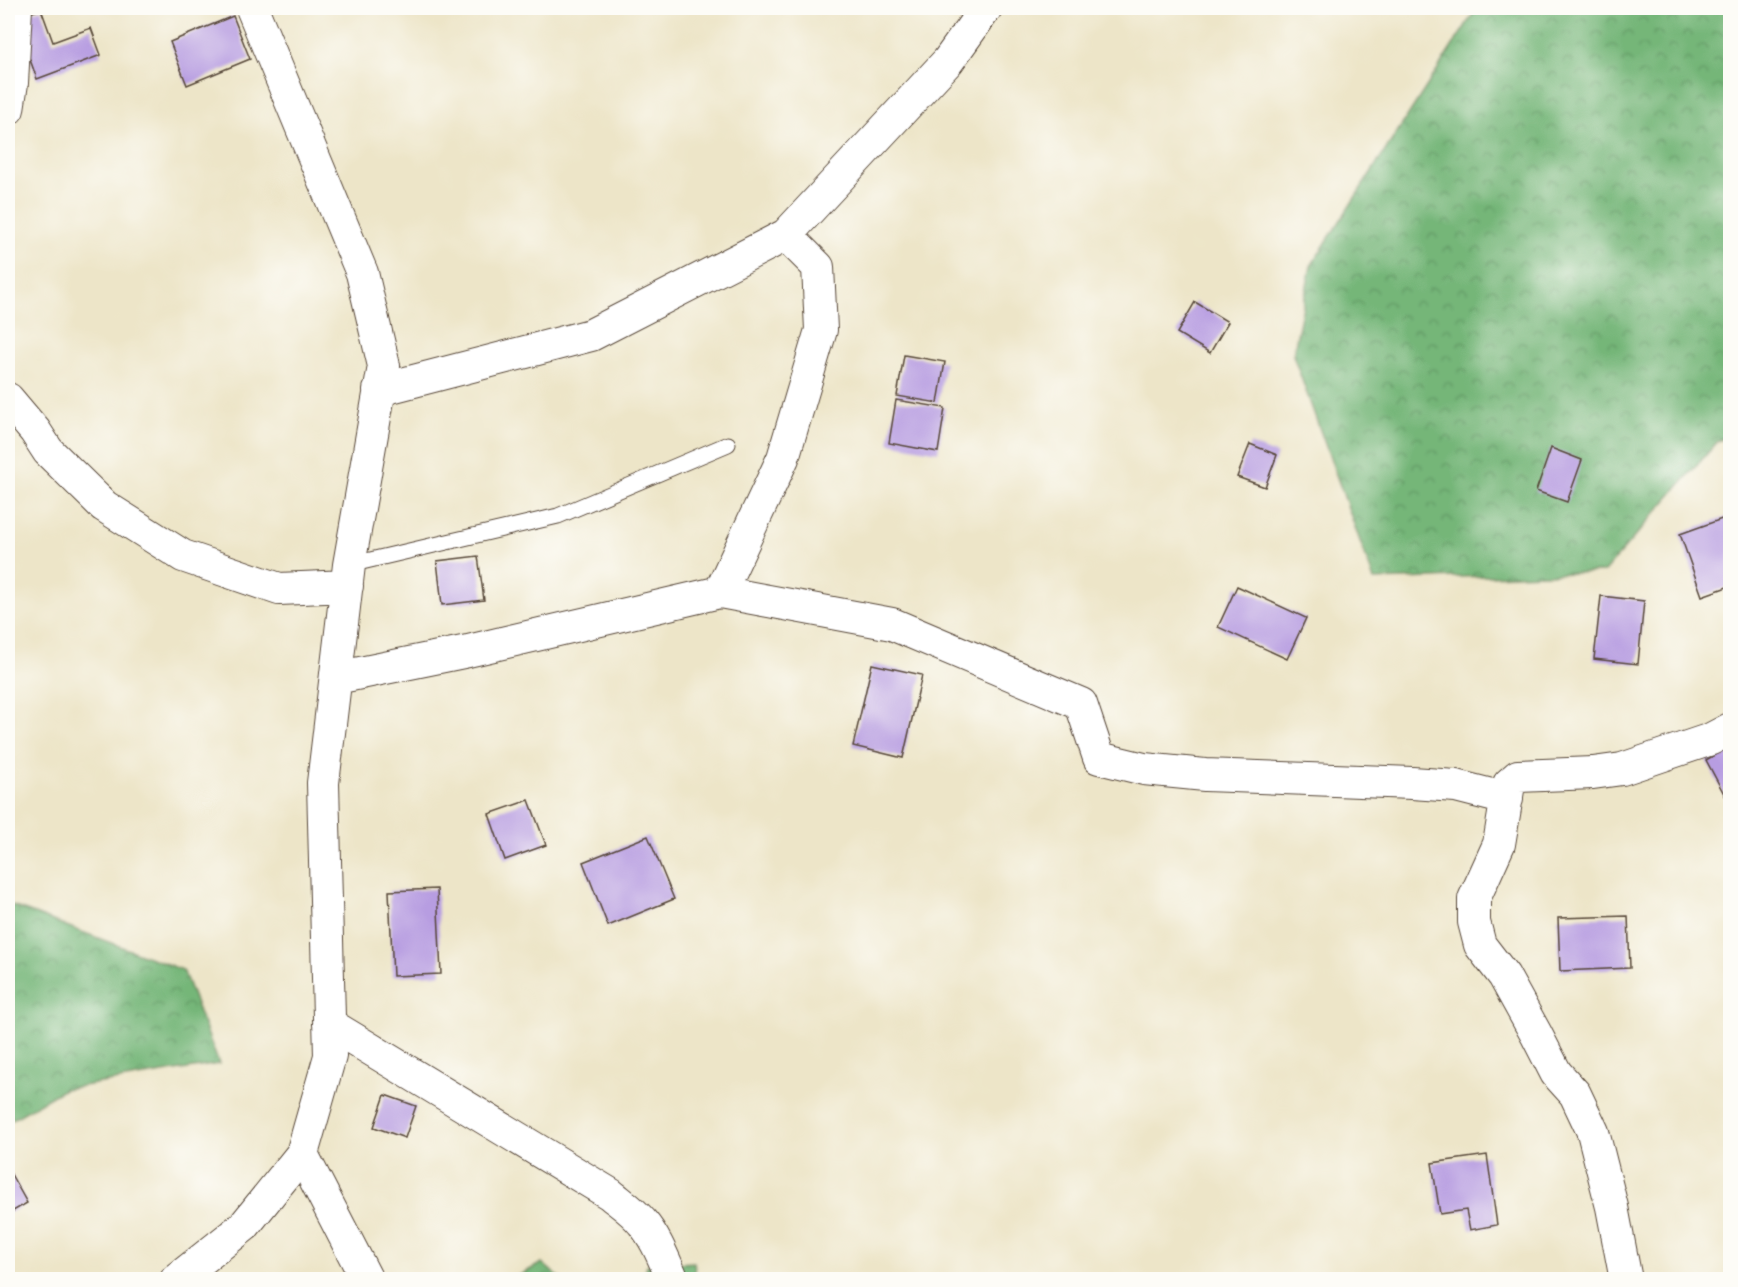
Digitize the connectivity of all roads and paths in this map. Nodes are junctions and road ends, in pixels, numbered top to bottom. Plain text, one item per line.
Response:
1 (16, 8) edge
2 (252, 8) edge
3 (986, 8) edge
4 (8, 109) edge
5 (786, 236) junction
6 (379, 390) junction
7 (8, 399) edge
8 (728, 444) dead end
9 (348, 575) junction
10 (720, 592) junction
11 (336, 678) junction
12 (1731, 729) edge
13 (1506, 799) junction
14 (329, 1024) junction
15 (302, 1154) junction
16 (176, 1280) edge
17 (367, 1280) edge
18 (673, 1280) edge
19 (1626, 1280) edge

1 - 4 street
2 - 6 street
3 - 5 street
5 - 6 street
5 - 10 street
6 - 9 street
7 - 9 street
8 - 9 lane
9 - 11 street
10 - 11 street
10 - 13 street
11 - 14 street
12 - 13 street
13 - 19 street
14 - 15 street
14 - 18 street
15 - 16 street
15 - 17 street

